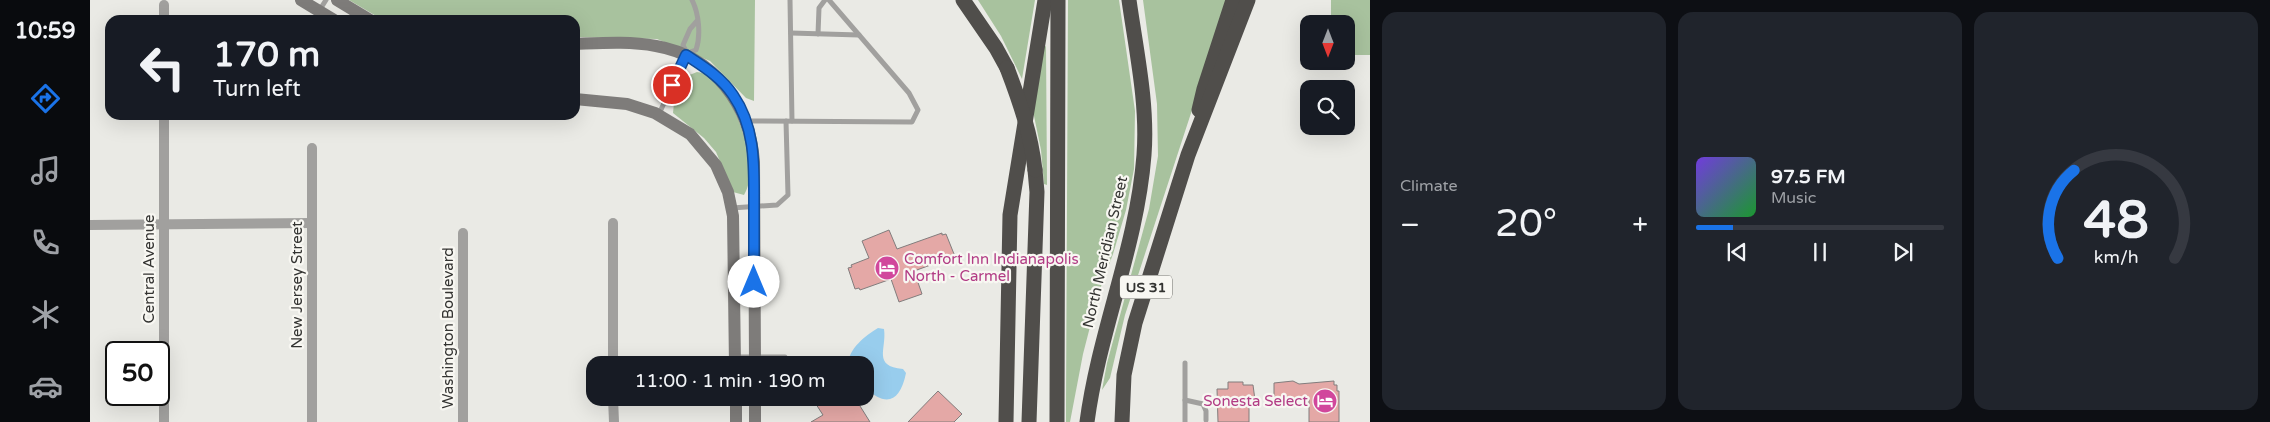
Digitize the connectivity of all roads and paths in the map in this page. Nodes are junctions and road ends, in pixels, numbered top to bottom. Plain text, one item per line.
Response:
1 (326, 0) edge
2 (336, 0) edge
3 (692, 0) edge
4 (790, 0) edge
5 (827, 0) edge
6 (963, 0) edge
7 (1045, 0) edge
8 (1058, 0) edge
9 (1128, 0) edge
10 (1233, 0) edge
11 (1248, 0) edge
12 (305, 1) edge
13 (164, 5) dead end
14 (319, 11) junction
15 (164, 15) edge
16 (326, 15) edge
17 (362, 15) edge
18 (697, 21) junction
19 (791, 33) junction
20 (818, 34) junction
21 (859, 35) junction
22 (580, 44) edge
23 (687, 54) junction
24 (580, 100) edge
25 (658, 115) junction
26 (164, 120) edge
27 (746, 121) junction
28 (789, 121) junction
29 (312, 148) dead end
30 (1188, 155) junction
31 (754, 207) junction
32 (732, 208) junction
33 (312, 223) junction
34 (613, 223) dead end
35 (164, 224) junction
36 (90, 225) edge
37 (463, 233) dead end
38 (613, 356) edge
39 (736, 356) edge
40 (755, 356) edge
41 (1185, 363) dead end
42 (1185, 400) junction
43 (613, 406) edge
44 (736, 406) edge
45 (755, 406) edge
46 (1206, 420) dead end
47 (164, 422) edge
48 (312, 422) edge
49 (463, 422) edge
50 (614, 422) edge
51 (736, 422) edge
52 (755, 422) edge
53 (1006, 422) edge
54 (1029, 422) edge
55 (1057, 422) edge
56 (1088, 422) edge
57 (1122, 422) edge
58 (1185, 422) edge

1 - 14 lane
2 - 17 main road
3 - 18 lane
4 - 19 lane
5 - 20 lane
5 - 21 lane
6 - 54 highway, bridge
7 - 53 highway
8 - 55 highway, North Meridian Street
9 - 56 highway, North Meridian Street
10 - 30 highway, US 31
11 - 30 highway
12 - 14 main road
13 - 15 street
14 - 16 main road
18 - 23 lane
18 - 23 lane
19 - 20 lane
19 - 28 lane
20 - 21 lane
21 - 28 lane
22 - 23 main road
23 - 25 lane
23 - 27 main road
24 - 25 main road
25 - 32 main road
26 - 35 street, Central Avenue
27 - 28 lane
27 - 31 main road
28 - 31 lane
29 - 33 street, New Jersey Street
30 - 57 highway, US 31
31 - 32 lane
31 - 40 main road
32 - 39 main road
33 - 35 street
33 - 48 street, New Jersey Street
34 - 38 street
35 - 36 street
35 - 47 street, Central Avenue
37 - 49 street, Washington Boulevard
41 - 42 lane
42 - 46 lane
42 - 58 lane
43 - 50 street
44 - 51 main road
45 - 52 main road

